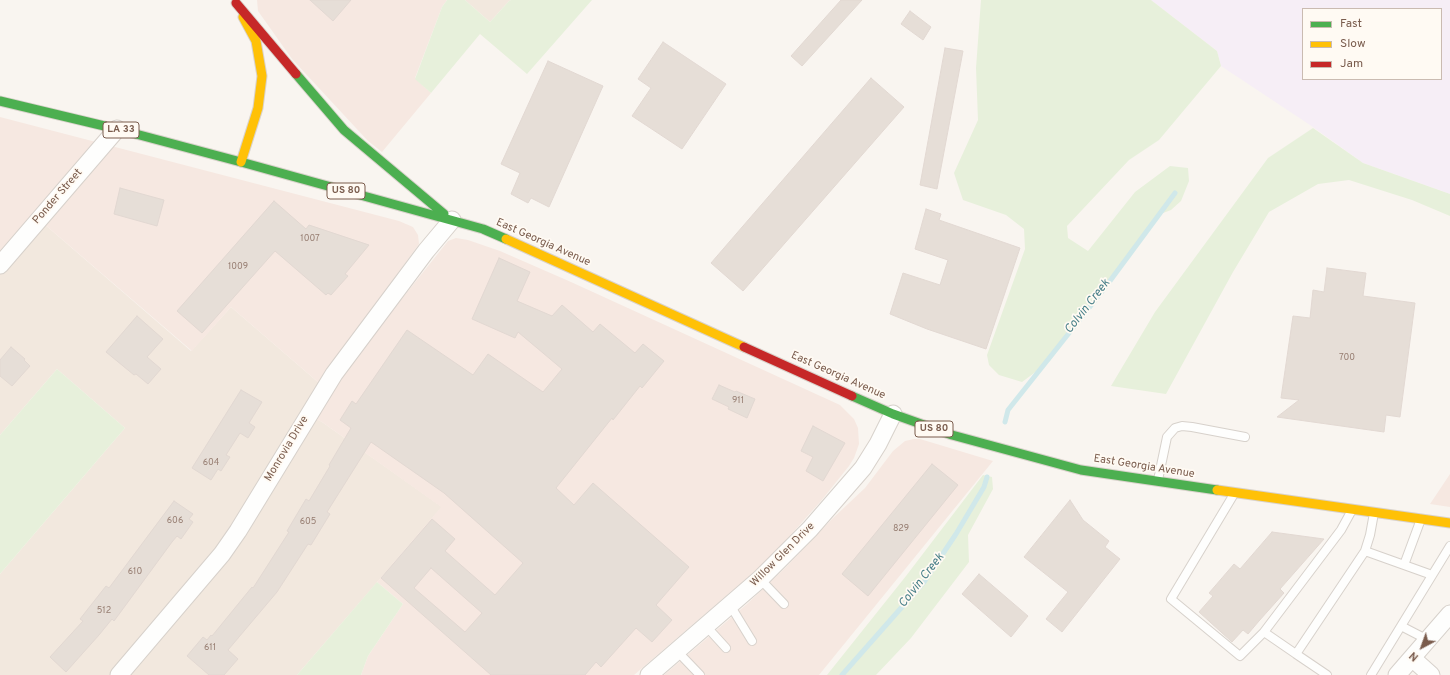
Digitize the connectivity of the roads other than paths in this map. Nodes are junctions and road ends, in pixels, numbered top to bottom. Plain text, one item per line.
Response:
1 (236, 1) edge
2 (0, 101) edge
3 (117, 129) junction
4 (241, 162) junction
5 (452, 220) junction
6 (0, 265) edge
7 (893, 414) junction
8 (1244, 437) dead end
9 (1158, 481) junction
10 (1235, 492) junction
11 (1352, 509) junction
12 (1375, 512) junction
13 (1421, 519) junction
14 (1450, 523) edge
15 (1450, 546) edge
16 (1365, 551) junction
17 (1404, 565) junction
18 (1432, 575) junction
19 (760, 579) junction
20 (784, 604) dead end
21 (730, 605) junction
22 (1450, 614) edge
23 (706, 626) junction
24 (1401, 626) junction
25 (1264, 632) junction
26 (1428, 640) junction
27 (752, 641) dead end
28 (726, 648) dead end
29 (678, 651) junction
30 (1296, 654) junction
31 (1412, 658) junction
32 (119, 675) edge
33 (650, 675) edge
34 (700, 675) edge
35 (1328, 675) edge
36 (1371, 675) edge
37 (1397, 675) edge
38 (1431, 675) edge

1 - 4 main road
1 - 5 main road
2 - 3 main road, LA 33
3 - 4 main road, LA 33
3 - 6 street, Ponder Street
4 - 5 main road, East Georgia Avenue / US 80
5 - 7 main road, East Georgia Avenue / US 80
5 - 32 street, Monrovia Drive
7 - 9 main road, East Georgia Avenue / US 80
7 - 19 street, Willow Glen Drive
8 - 9 lane
9 - 10 main road, East Georgia Avenue / US 80
10 - 11 main road, East Georgia Avenue / US 80
10 - 25 lane
11 - 12 main road, East Georgia Avenue / US 80
11 - 25 lane
12 - 13 main road, East Georgia Avenue / US 80
12 - 16 lane
13 - 14 main road, East Georgia Avenue / US 80
13 - 17 lane
15 - 18 lane
16 - 17 lane
16 - 30 lane
17 - 18 lane
18 - 24 lane
19 - 20 lane
19 - 21 street, Willow Glen Drive
21 - 23 street, Willow Glen Drive
21 - 27 lane
22 - 26 street
23 - 28 lane
23 - 29 street, Willow Glen Drive
24 - 26 lane
24 - 36 lane
25 - 30 lane
26 - 31 street
29 - 33 street, Willow Glen Drive
29 - 34 lane
30 - 35 lane
31 - 37 street
31 - 38 street

